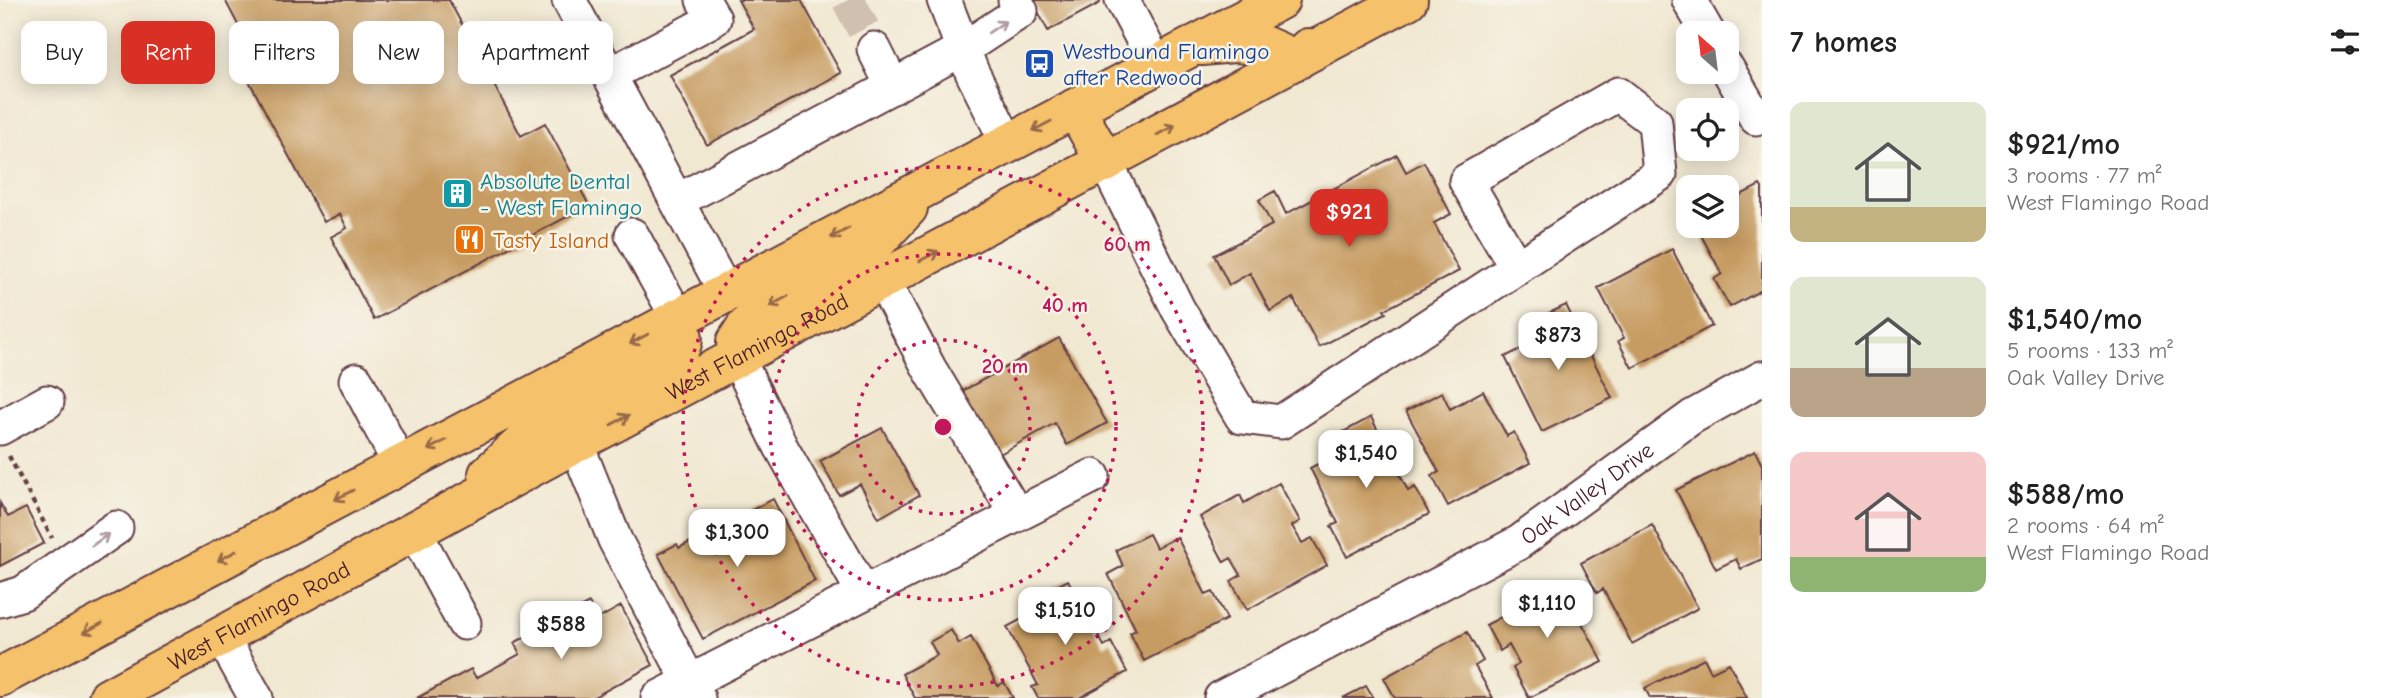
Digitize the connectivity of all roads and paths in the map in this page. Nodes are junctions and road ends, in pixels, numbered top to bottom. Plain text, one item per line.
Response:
1 (569, 0) edge
2 (703, 0) edge
3 (944, 0) edge
4 (1015, 0) edge
5 (1122, 0) edge
6 (1280, 0) edge
7 (1354, 0) edge
8 (1408, 0) edge
9 (1689, 0) edge
10 (580, 21) edge
11 (1701, 21) edge
12 (1193, 47) junction
13 (874, 49) tunnel mouth
14 (963, 49) junction
15 (1297, 60) junction
16 (1157, 66) junction
17 (613, 73) edge
18 (613, 82) edge
19 (1736, 84) edge
20 (894, 87) junction
21 (1075, 108) junction
22 (1762, 115) edge
23 (1008, 144) junction
24 (1106, 163) junction
25 (928, 186) junction
26 (677, 201) junction
27 (632, 235) dead end
28 (1517, 268) junction
29 (883, 281) junction
30 (726, 293) junction
31 (678, 318) junction
32 (737, 357) junction
33 (1762, 378) edge
34 (356, 380) dead end
35 (47, 402) dead end
36 (0, 428) edge
37 (576, 443) junction
38 (0, 456) edge
39 (400, 465) junction
40 (1093, 476) dead end
41 (1017, 515) junction
42 (428, 525) junction
43 (116, 528) dead end
44 (53, 538) dead end
45 (863, 592) junction
46 (0, 600) edge
47 (464, 623) dead end
48 (222, 637) junction
49 (0, 677) edge
50 (694, 690) edge
51 (108, 698) edge
52 (256, 698) edge
53 (658, 698) edge
54 (1221, 698) edge

1 - 10 street
2 - 17 street
3 - 14 street
14 -> 4 street
5 - 16 street
6 - 12 main road
7 - 15 main road
8 - 15 main road, West Flamingo Road
9 - 11 street
12 - 15 main road
12 - 16 main road
13 - 20 street
14 - 20 street
14 - 23 street
24 -> 15 main road, West Flamingo Road
16 - 21 main road
18 - 26 street
19 - 22 street
20 - 26 street
21 -> 23 main road
21 - 24 main road
23 - 25 main road
24 - 28 street
29 -> 24 main road, West Flamingo Road
25 -> 30 main road
25 -> 32 main road
26 - 30 street
27 - 31 street
28 - 28 street
29 - 32 main road, West Flamingo Road
29 - 41 street
30 - 31 main road
31 -> 39 main road
31 - 42 main road
37 -> 32 main road, West Flamingo Road
32 - 45 street
33 - 54 street, Oak Valley Drive
34 - 39 street
35 - 36 street
37 - 42 main road, West Flamingo Road
37 - 50 street
38 - 44 path
39 -> 49 main road
40 - 41 street
41 - 45 street
42 - 47 street
42 - 48 main road, West Flamingo Road
46 -> 43 street
45 - 50 street
48 - 51 main road, West Flamingo Road
48 - 52 street
50 - 53 street

